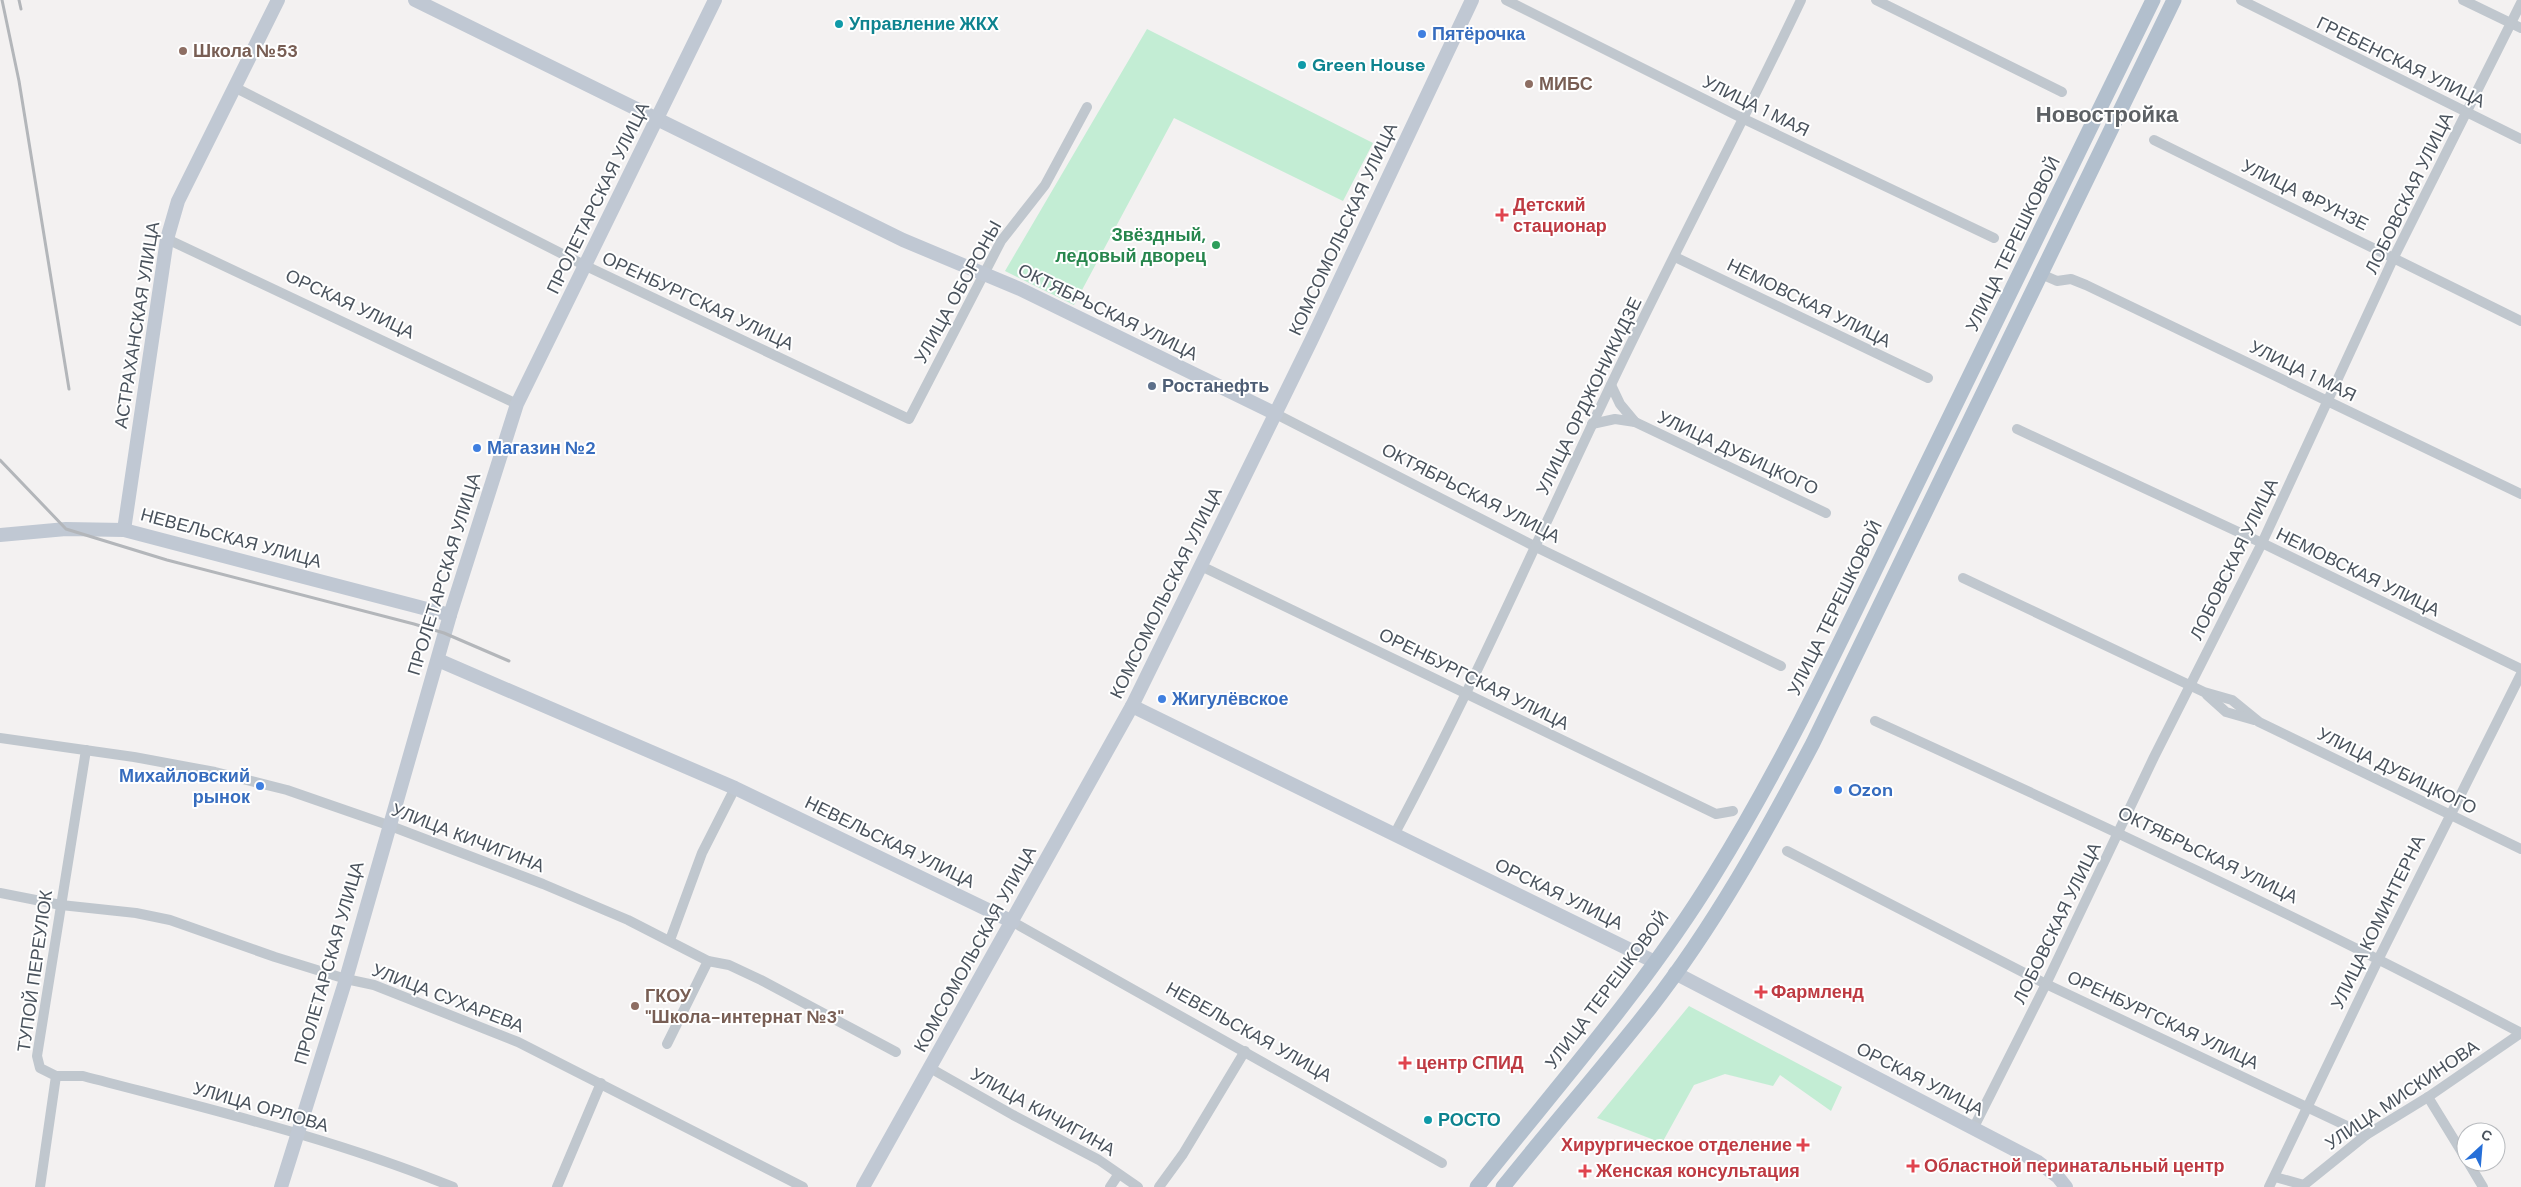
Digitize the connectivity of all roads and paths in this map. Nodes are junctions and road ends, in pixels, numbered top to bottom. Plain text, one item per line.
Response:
1 (278, 0) edge
2 (415, 0) edge
3 (715, 0) edge
4 (1472, 0) edge
5 (1506, 0) edge
6 (1801, 0) edge
7 (1876, 0) edge
8 (2153, 0) edge
9 (2174, 0) edge
10 (2241, 0) edge
11 (2463, 0) edge
12 (2521, 2) edge
13 (2511, 23) junction
14 (2521, 28) edge
15 (234, 87) junction
16 (2062, 92) dead end
17 (1087, 107) dead end
18 (2466, 113) junction
19 (658, 119) junction
20 (1744, 119) junction
21 (2521, 139) edge
22 (2154, 140) dead end
23 (1994, 238) dead end
24 (167, 239) junction
25 (1676, 257) junction
26 (2394, 257) junction
27 (586, 266) junction
28 (985, 274) junction
29 (2041, 274) junction
30 (2521, 321) edge
31 (1928, 378) dead end
32 (1611, 386) junction
33 (2327, 400) junction
34 (517, 404) junction
35 (1276, 414) junction
36 (909, 419) joint
37 (1635, 422) junction
38 (1592, 424) junction
39 (2017, 429) dead end
40 (2521, 494) edge
41 (1826, 513) dead end
42 (124, 530) junction
43 (0, 535) edge
44 (2262, 543) junction
45 (1534, 546) junction
46 (1201, 566) junction
47 (1963, 578) dead end
48 (450, 615) junction
49 (438, 660) junction
50 (1781, 666) dead end
51 (2521, 668) edge
52 (2521, 674) edge
53 (2190, 685) junction
54 (1467, 694) junction
55 (1132, 706) junction
56 (1874, 721) dead end
57 (0, 738) edge
58 (86, 750) junction
59 (735, 788) junction
60 (1733, 811) dead end
61 (2449, 816) junction
62 (388, 824) junction
63 (2120, 832) junction
64 (1394, 835) junction
65 (2521, 849) edge
66 (1786, 851) dead end
67 (0, 893) edge
68 (61, 905) junction
69 (1013, 922) junction
70 (670, 940) junction
71 (2379, 958) junction
72 (708, 961) junction
73 (1656, 962) junction
74 (1675, 973) junction
75 (346, 979) junction
76 (2046, 984) junction
77 (2521, 1033) edge
78 (667, 1044) dead end
79 (1245, 1051) junction
80 (896, 1052) dead end
81 (930, 1068) junction
82 (56, 1076) junction
83 (601, 1083) junction
84 (2428, 1098) junction
85 (2307, 1106) junction
86 (1974, 1127) junction
87 (298, 1132) junction
88 (2366, 1135) junction
89 (2456, 1143) edge
90 (1442, 1163) dead end
91 (2474, 1172) edge
92 (1118, 1174) junction
93 (2275, 1177) junction
94 (40, 1187) edge
95 (281, 1187) edge
96 (453, 1187) edge
97 (557, 1187) edge
98 (802, 1187) edge
99 (864, 1187) edge
100 (1110, 1187) edge
101 (1138, 1187) edge
102 (1159, 1187) edge
103 (1477, 1187) edge
104 (1503, 1187) edge
105 (2066, 1187) edge
106 (2269, 1187) edge
107 (2483, 1187) edge

1 - 15 main road, АСТРАХАНСКАЯ УЛИЦА
2 - 19 main road, ОКТЯБРЬСКАЯ УЛИЦА
3 - 19 main road, ПРОЛЕТАРСКАЯ УЛИЦА
4 - 35 main road, КОМСОМОЛЬСКАЯ УЛИЦА
5 - 20 street, УЛИЦА 1 МАЯ
6 - 20 street, УЛИЦА ОРДЖОНИКИДЗЕ
7 - 16 street
8 - 73 main road, УЛИЦА ТЕРЕШКОВОЙ
9 - 29 main road
10 - 18 street, ГРЕБЕНСКАЯ УЛИЦА
11 - 13 street
12 - 13 street, ЛОБОВСКАЯ УЛИЦА
13 - 14 street
13 - 18 street, ЛОБОВСКАЯ УЛИЦА
15 - 24 main road, АСТРАХАНСКАЯ УЛИЦА
15 - 27 street, ОРЕНБУРГСКАЯ УЛИЦА
17 - 28 street, УЛИЦА ОБОРОНЫ
18 - 21 street, ГРЕБЕНСКАЯ УЛИЦА
18 - 26 street, ЛОБОВСКАЯ УЛИЦА
19 - 27 main road, ПРОЛЕТАРСКАЯ УЛИЦА
19 - 28 main road, ОКТЯБРЬСКАЯ УЛИЦА
20 - 23 street, УЛИЦА 1 МАЯ
20 - 25 street, УЛИЦА ОРДЖОНИКИДЗЕ
22 - 26 street, УЛИЦА ФРУНЗЕ
24 - 34 street, ОРСКАЯ УЛИЦА
24 - 42 main road, АСТРАХАНСКАЯ УЛИЦА
25 - 31 street, НЕМОВСКАЯ УЛИЦА
25 - 32 street, УЛИЦА ОРДЖОНИКИДЗЕ
26 - 30 street, УЛИЦА ФРУНЗЕ
26 - 33 street, ЛОБОВСКАЯ УЛИЦА
27 - 34 main road, ПРОЛЕТАРСКАЯ УЛИЦА
27 - 36 street, ОРЕНБУРГСКАЯ УЛИЦА
28 - 35 main road, ОКТЯБРЬСКАЯ УЛИЦА
28 - 36 street, УЛИЦА ОБОРОНЫ
29 - 33 street, УЛИЦА 1 МАЯ
29 - 74 main road
32 - 37 street, УЛИЦА ДУБИЦКОГО
32 - 38 street, УЛИЦА ОРДЖОНИКИДЗЕ
33 - 40 street, УЛИЦА 1 МАЯ
33 - 44 street, ЛОБОВСКАЯ УЛИЦА
34 - 48 main road, ПРОЛЕТАРСКАЯ УЛИЦА
35 - 45 street, ОКТЯБРЬСКАЯ УЛИЦА
35 - 46 main road, КОМСОМОЛЬСКАЯ УЛИЦА
37 - 38 street, УЛИЦА ДУБИЦКОГО
37 - 41 street, УЛИЦА ДУБИЦКОГО
38 - 45 street, УЛИЦА ОРДЖОНИКИДЗЕ
39 - 44 street, НЕМОВСКАЯ УЛИЦА
42 - 43 main road, НЕВЕЛЬСКАЯ УЛИЦА
42 - 48 main road, НЕВЕЛЬСКАЯ УЛИЦА
44 - 51 street, НЕМОВСКАЯ УЛИЦА
44 - 53 street, ЛОБОВСКАЯ УЛИЦА
45 - 50 street, ОКТЯБРЬСКАЯ УЛИЦА
45 - 54 street, УЛИЦА ОРДЖОНИКИДЗЕ
46 - 54 street, ОРЕНБУРГСКАЯ УЛИЦА
46 - 55 main road, КОМСОМОЛЬСКАЯ УЛИЦА
47 - 53 street, УЛИЦА ДУБИЦКОГО
48 - 49 main road, ПРОЛЕТАРСКАЯ УЛИЦА
49 - 59 main road, НЕВЕЛЬСКАЯ УЛИЦА
49 - 62 main road, ПРОЛЕТАРСКАЯ УЛИЦА
52 - 61 street, УЛИЦА КОМИНТЕРНА
53 - 61 street, УЛИЦА ДУБИЦКОГО
53 - 63 street, ЛОБОВСКАЯ УЛИЦА
54 - 60 street, ОРЕНБУРГСКАЯ УЛИЦА
54 - 64 street, УЛИЦА ОРДЖОНИКИДЗЕ
55 - 64 main road, ОРСКАЯ УЛИЦА
55 - 69 main road, КОМСОМОЛЬСКАЯ УЛИЦА
56 - 63 street, ОКТЯБРЬСКАЯ УЛИЦА
57 - 58 street, УЛИЦА КИЧИГИНА
58 - 62 street, УЛИЦА КИЧИГИНА
58 - 68 street, ТУПОЙ ПЕРЕУЛОК
59 - 69 main road, НЕВЕЛЬСКАЯ УЛИЦА
59 - 70 street
61 - 65 street, УЛИЦА ДУБИЦКОГО
61 - 71 street, УЛИЦА КОМИНТЕРНА
62 - 70 street, УЛИЦА КИЧИГИНА
62 - 75 main road, ПРОЛЕТАРСКАЯ УЛИЦА
63 - 71 street, ОКТЯБРЬСКАЯ УЛИЦА
63 - 76 street, ЛОБОВСКАЯ УЛИЦА
64 - 73 main road, ОРСКАЯ УЛИЦА
66 - 76 street, ОРЕНБУРГСКАЯ УЛИЦА
67 - 68 street, УЛИЦА СУХАРЕВА
68 - 75 street, УЛИЦА СУХАРЕВА
68 - 82 street, ТУПОЙ ПЕРЕУЛОК
69 - 79 street, НЕВЕЛЬСКАЯ УЛИЦА
69 - 81 main road, КОМСОМОЛЬСКАЯ УЛИЦА
70 - 72 street, УЛИЦА КИЧИГИНА
71 - 77 street, ОКТЯБРЬСКАЯ УЛИЦА
71 - 85 street, УЛИЦА КОМИНТЕРНА
72 - 78 street
72 - 80 street, УЛИЦА КИЧИГИНА
73 - 74 main road, ОРСКАЯ УЛИЦА
73 - 103 main road, УЛИЦА ТЕРЕШКОВОЙ
74 - 86 main road, ОРСКАЯ УЛИЦА
74 - 104 main road
75 - 83 street, УЛИЦА СУХАРЕВА
75 - 87 main road, ПРОЛЕТАРСКАЯ УЛИЦА
76 - 85 street, ОРЕНБУРГСКАЯ УЛИЦА
76 - 86 street, ЛОБОВСКАЯ УЛИЦА
77 - 84 street, УЛИЦА МИСКИНОВА
79 - 90 street, НЕВЕЛЬСКАЯ УЛИЦА
79 - 102 street
81 - 92 street, УЛИЦА КИЧИГИНА
81 - 99 main road, КОМСОМОЛЬСКАЯ УЛИЦА
82 - 87 street, УЛИЦА ОРЛОВА
82 - 94 street
83 - 97 street
83 - 98 street, УЛИЦА СУХАРЕВА
84 - 88 street, УЛИЦА МИСКИНОВА
84 - 89 street
85 - 88 street, ОРЕНБУРГСКАЯ УЛИЦА
85 - 93 street, УЛИЦА КОМИНТЕРНА
86 - 105 main road, ОРСКАЯ УЛИЦА
87 - 95 main road, ПРОЛЕТАРСКАЯ УЛИЦА
87 - 96 street, УЛИЦА ОРЛОВА
88 - 93 street, УЛИЦА МИСКИНОВА
91 - 107 street
92 - 100 street
92 - 101 street, УЛИЦА КИЧИГИНА
93 - 106 street, УЛИЦА КОМИНТЕРНА

